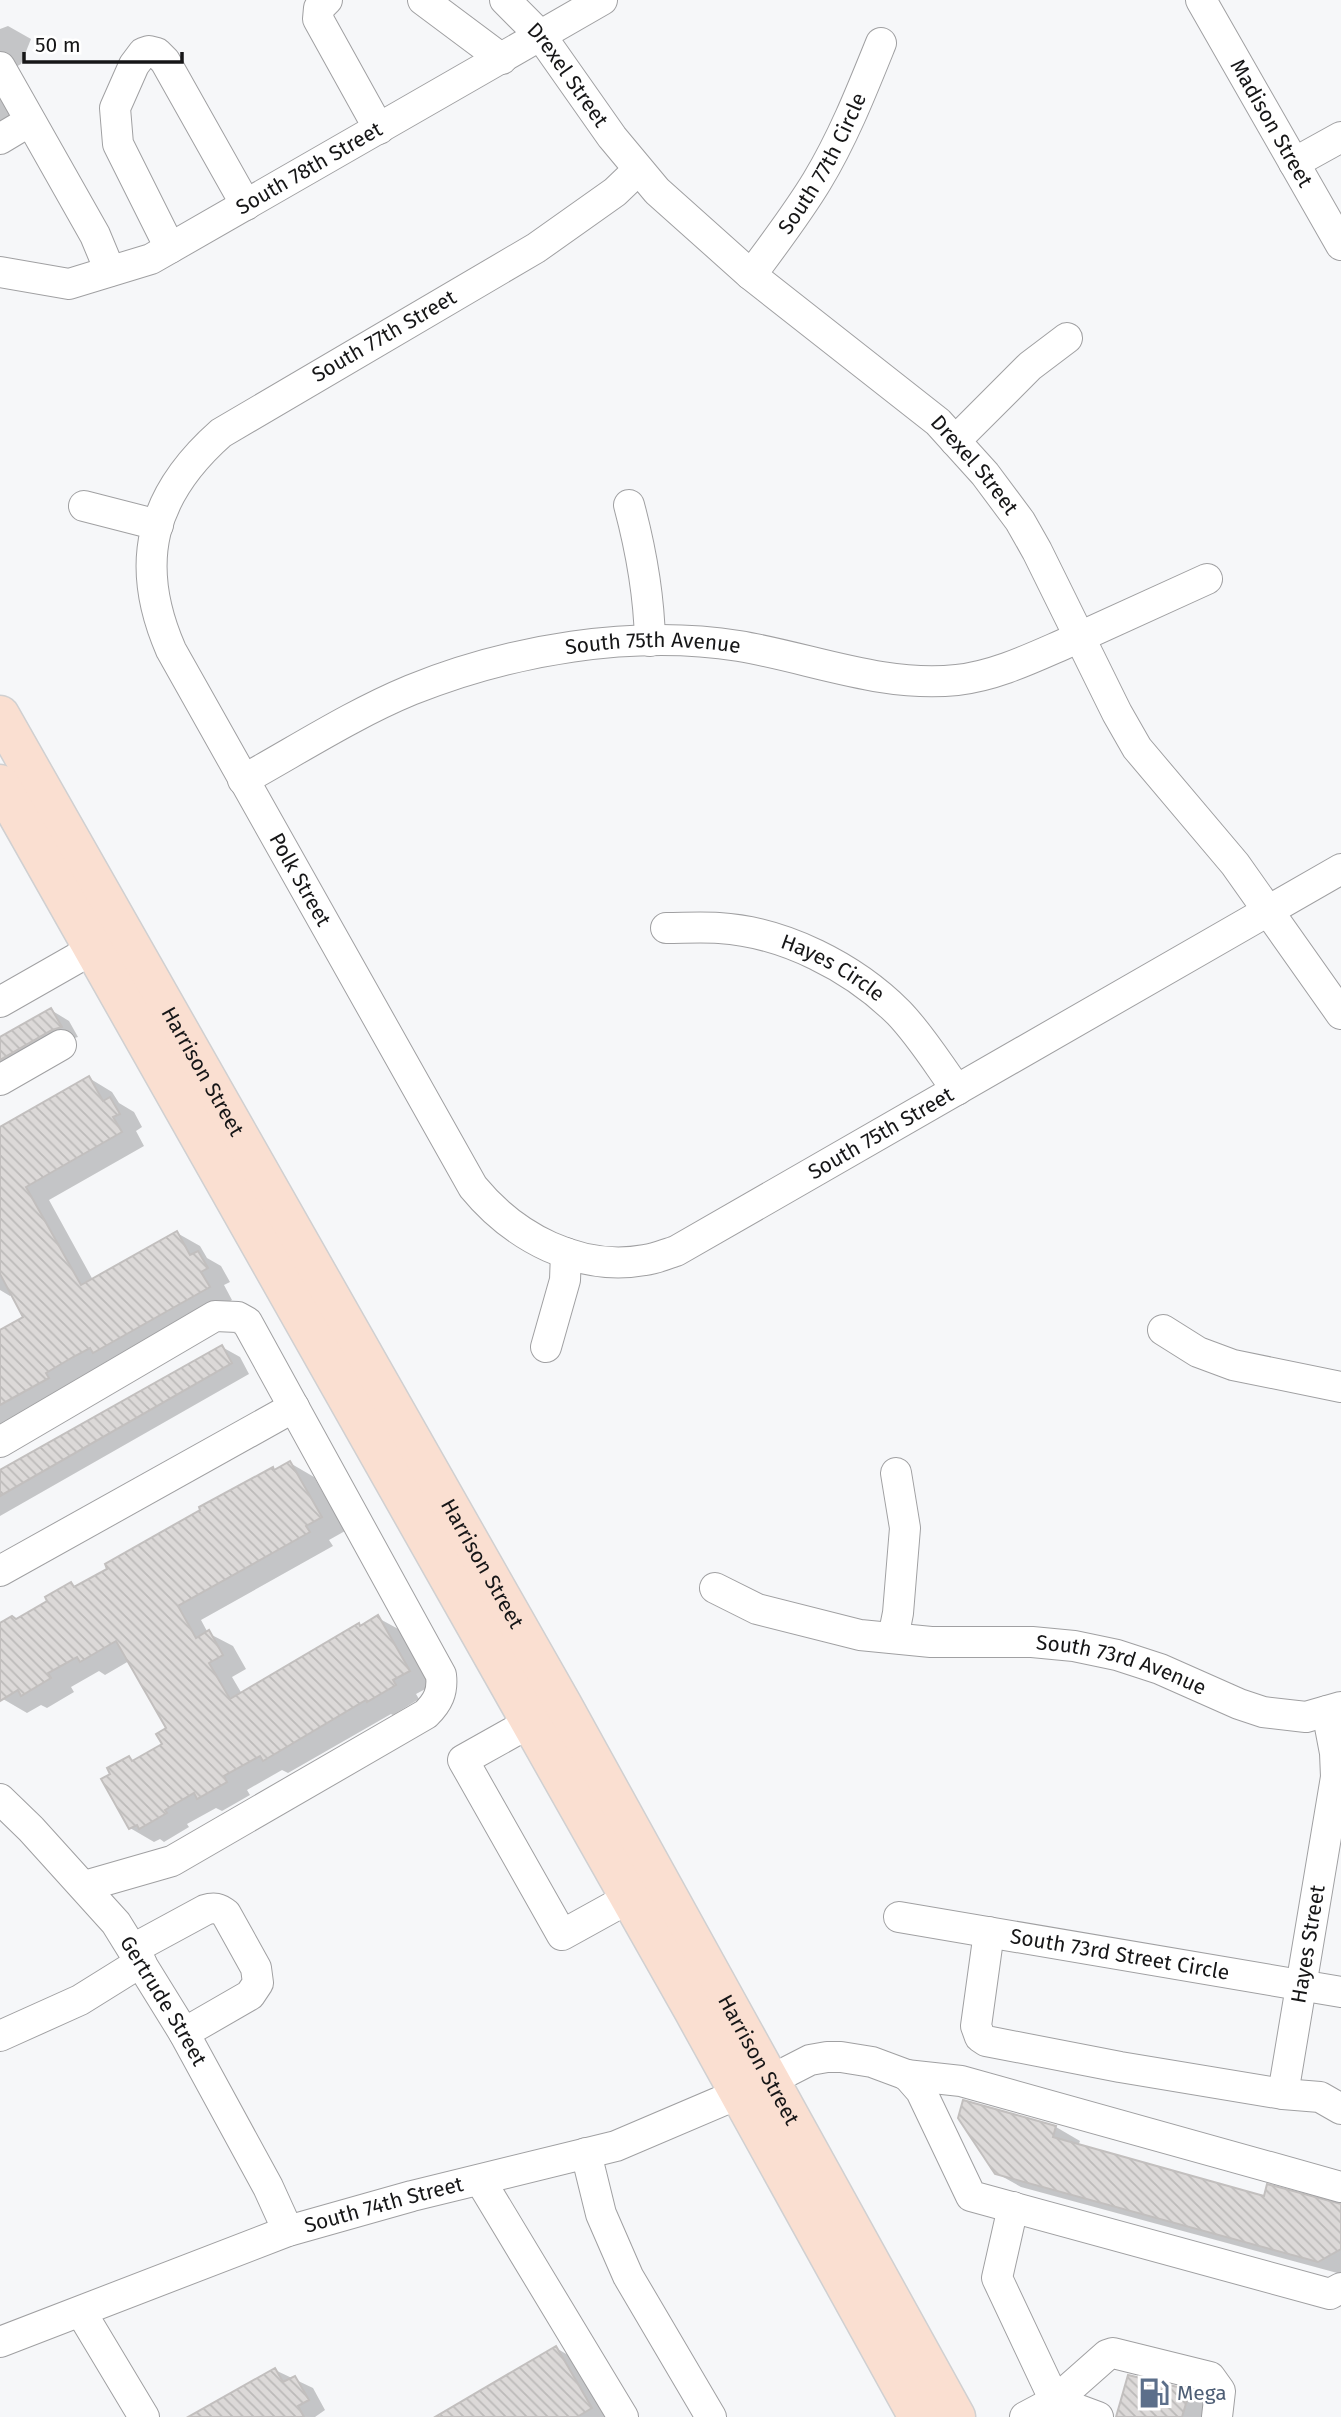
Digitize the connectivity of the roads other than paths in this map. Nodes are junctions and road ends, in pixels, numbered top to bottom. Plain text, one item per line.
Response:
1 (327, 0) edge
2 (423, 0) edge
3 (505, 0) edge
4 (602, 0) edge
5 (1201, 0) edge
6 (541, 36) junction
7 (881, 43) dead end
8 (502, 59) junction
9 (0, 67) edge
10 (30, 121) junction
11 (379, 129) junction
12 (1341, 137) edge
13 (0, 139) edge
14 (1294, 163) junction
15 (638, 170) junction
16 (246, 205) junction
17 (1341, 246) edge
18 (170, 248) junction
19 (0, 271) edge
20 (110, 271) junction
21 (751, 275) junction
22 (1067, 338) dead end
23 (955, 441) junction
24 (629, 505) dead end
25 (84, 506) dead end
26 (158, 525) junction
27 (1207, 579) dead end
28 (1080, 637) junction
29 (650, 641) junction
30 (0, 715) edge
31 (243, 780) junction
32 (0, 784) edge
33 (1341, 869) edge
34 (1269, 909) junction
35 (666, 928) dead end
36 (93, 949) junction
37 (0, 1002) edge
38 (1341, 1014) edge
39 (61, 1045) dead end
40 (0, 1080) edge
41 (957, 1090) junction
42 (566, 1253) junction
43 (1164, 1330) dead end
44 (546, 1347) dead end
45 (1341, 1387) edge
46 (294, 1407) junction
47 (0, 1442) edge
48 (896, 1473) dead end
49 (0, 1571) edge
50 (715, 1588) dead end
51 (893, 1638) junction
52 (1334, 1709) edge
53 (546, 1713) junction
54 (0, 1799) edge
55 (85, 1886) junction
56 (629, 1898) junction
57 (899, 1917) dead end
58 (989, 1932) junction
59 (137, 1956) junction
60 (1302, 1986) junction
61 (1341, 1992) edge
62 (184, 2034) junction
63 (0, 2036) edge
64 (906, 2075) junction
65 (755, 2087) junction
66 (1283, 2094) junction
67 (1341, 2109) edge
68 (586, 2153) junction
69 (480, 2180) junction
70 (1341, 2187) edge
71 (1013, 2207) junction
72 (288, 2231) junction
73 (1341, 2288) edge
74 (82, 2312) junction
75 (0, 2342) edge
76 (1055, 2401) junction
77 (144, 2417) edge
78 (623, 2417) edge
79 (711, 2417) edge
80 (918, 2417) edge
81 (956, 2417) edge
82 (1025, 2417) edge
83 (1098, 2417) edge
84 (1217, 2417) edge

1 - 11 street
2 - 8 street
3 - 6 street, Drexel Street
4 - 6 street, South 78th Street
5 - 14 street, Madison Street
6 - 8 street, South 78th Street
6 - 15 street, Drexel Street
7 - 21 street, South 77th Circle
8 - 11 street, South 78th Street
9 - 10 street
10 - 13 street
10 - 20 street
11 - 16 street, South 78th Street
12 - 14 street
14 - 17 street, Madison Street
15 - 21 street, Drexel Street
15 - 26 street, South 77th Street
16 - 18 street, South 78th Street
16 - 18 street
18 - 20 street, South 78th Street
19 - 20 street, South 78th Street
21 - 23 street, Drexel Street
22 - 23 street
23 - 28 street, Drexel Street
24 - 29 street
25 - 26 street
26 - 31 street, Polk Street
27 - 28 street, South 75th Avenue
28 - 29 street, South 75th Avenue
28 - 34 street, Drexel Street
29 - 31 street, South 75th Avenue
30 - 53 main road, Harrison Street
31 - 42 street, Polk Street
32 - 36 main road, Harrison Street
33 - 34 street, South 75th Street
34 - 38 street, Drexel Street
34 - 41 street, South 75th Street
35 - 41 street, Hayes Circle
36 - 37 street
36 - 53 main road, Harrison Street
39 - 40 street
41 - 42 street, South 75th Street
42 - 44 street
43 - 45 street
46 - 47 street
46 - 49 street
46 - 55 street
48 - 51 street
50 - 51 street, South 73rd Avenue
51 - 52 street, South 73rd Avenue
52 - 60 street, Hayes Street
53 - 56 main road, Harrison Street
53 - 56 street
53 - 65 main road, Harrison Street
54 - 55 street, Gertrude Street
55 - 59 street, Gertrude Street
56 - 65 main road, Harrison Street
57 - 58 street, South 73rd Street Circle
58 - 60 street, South 73rd Street Circle
58 - 66 street
59 - 62 street, Gertrude Street
59 - 62 street
59 - 63 street
60 - 61 street, South 73rd Street Circle
60 - 66 street, Hayes Street
62 - 72 street, Gertrude Street
64 - 65 street, South 74th Street
64 - 70 street, South 74th Street
64 - 71 street
65 - 68 street, South 74th Street
65 - 80 main road, Harrison Street
65 - 81 main road, Harrison Street
66 - 67 street
68 - 69 street, South 74th Street
68 - 79 street
69 - 72 street, South 74th Street
69 - 78 street
71 - 73 street
71 - 76 street
72 - 74 street, South 74th Street
74 - 75 street, South 74th Street
74 - 77 street
76 - 82 street
76 - 83 street
76 - 84 street

